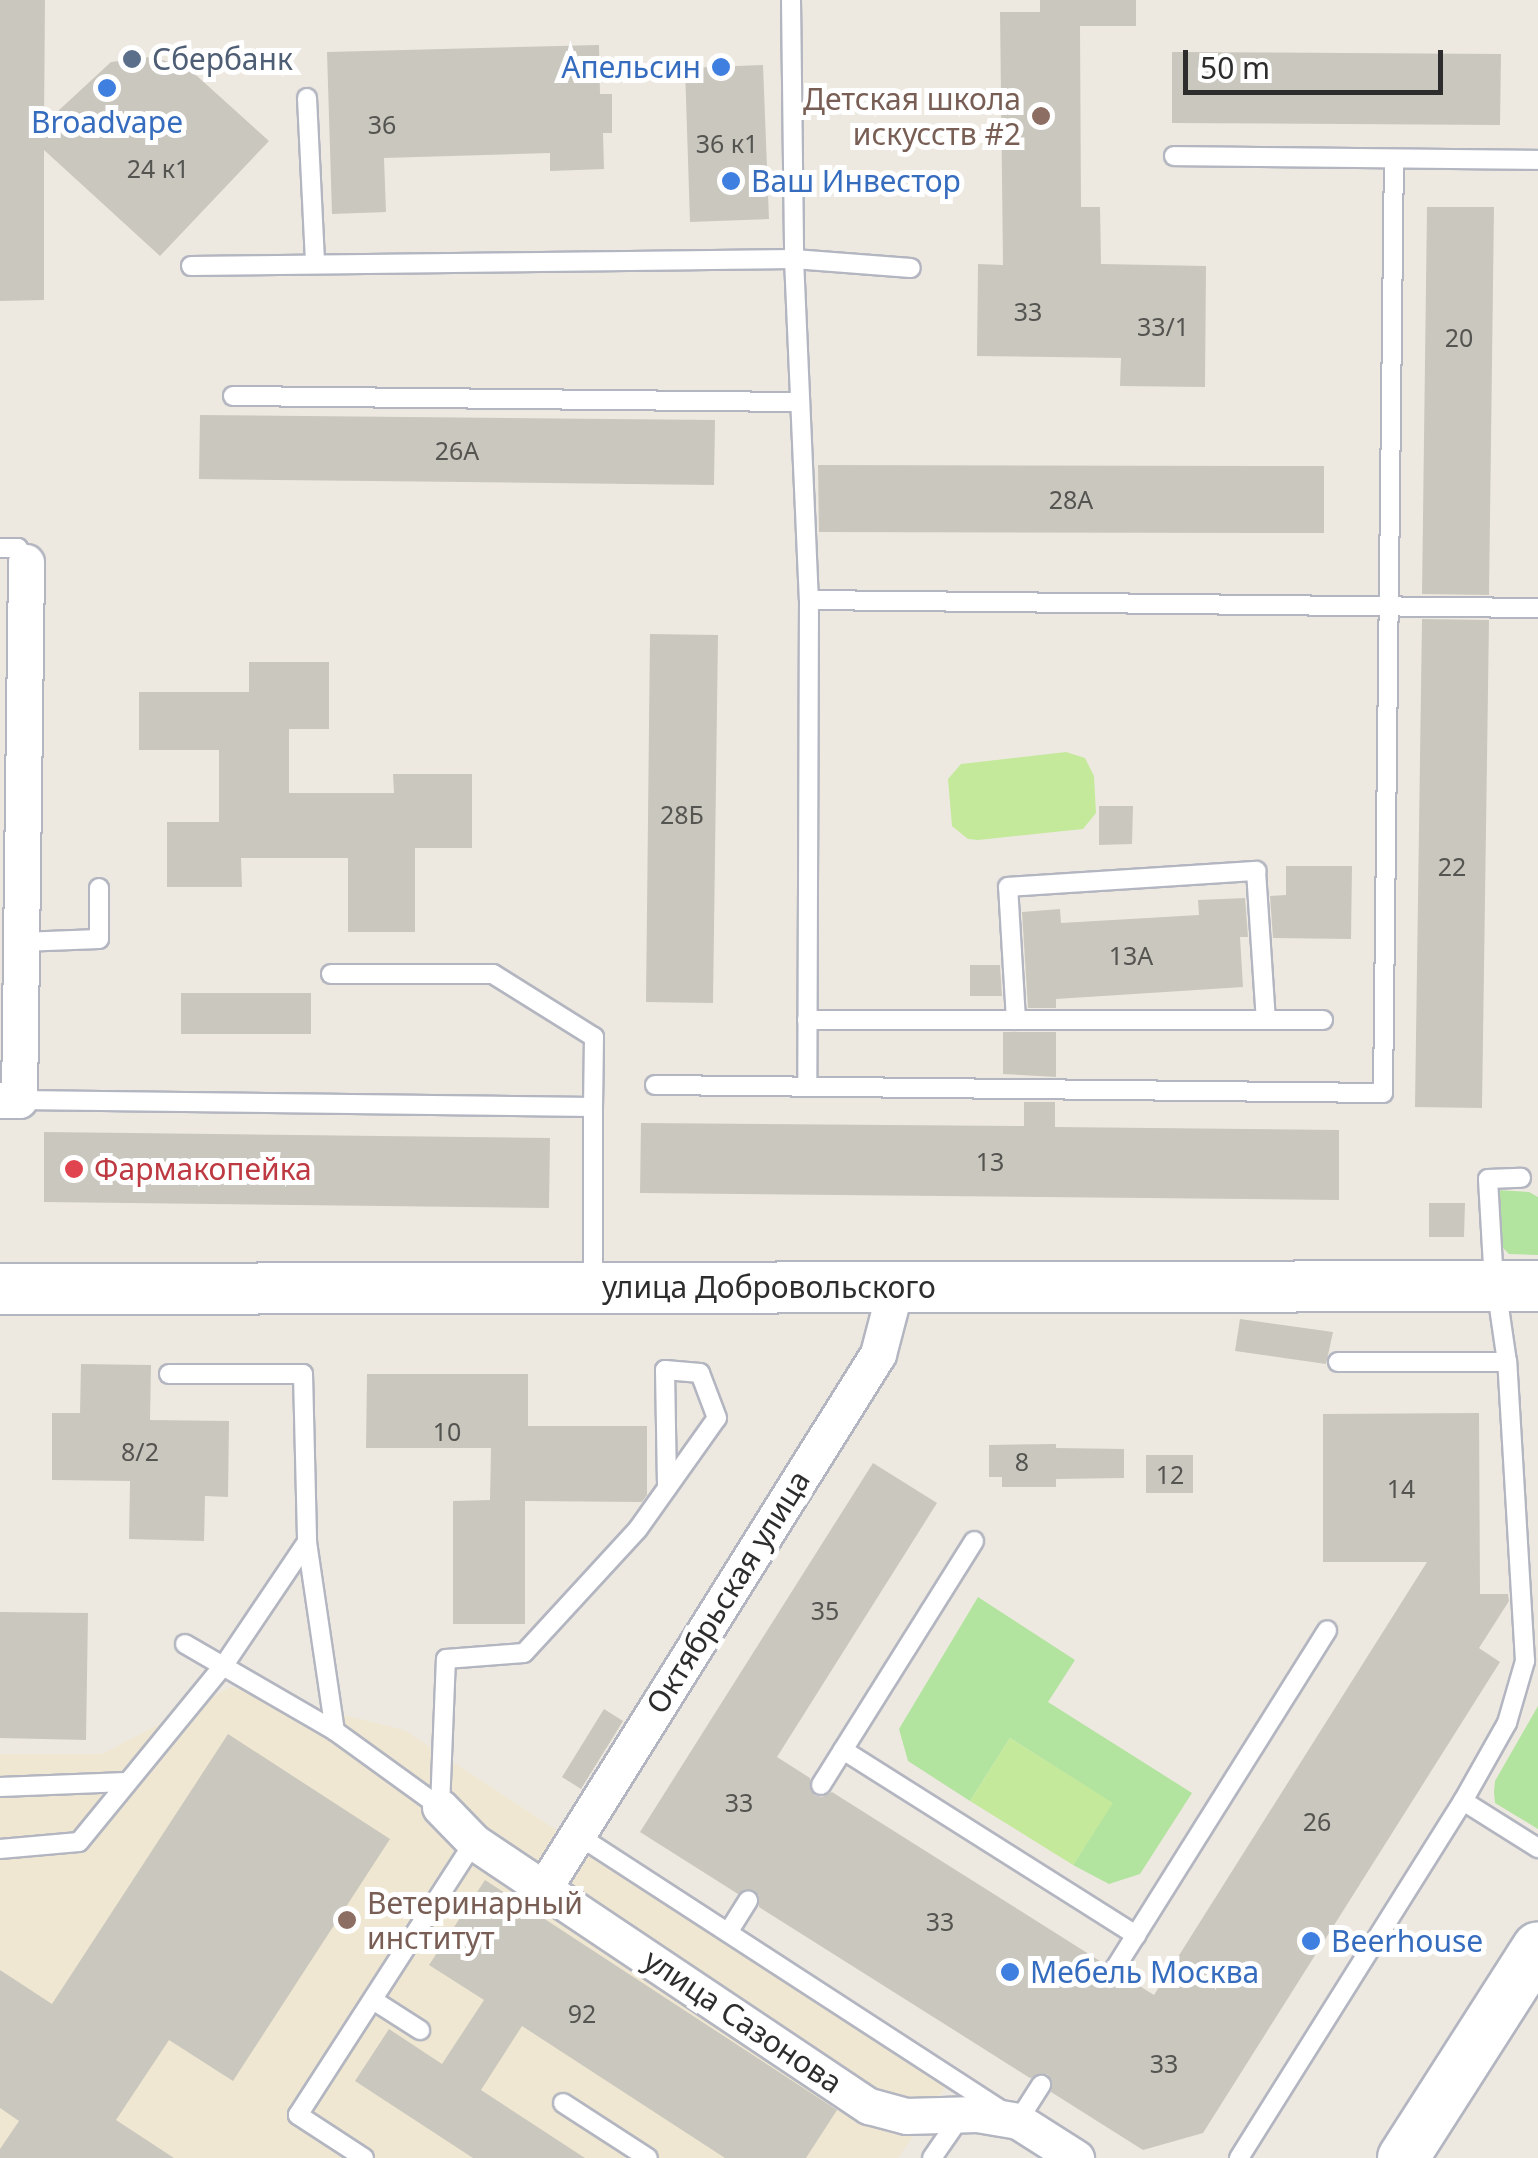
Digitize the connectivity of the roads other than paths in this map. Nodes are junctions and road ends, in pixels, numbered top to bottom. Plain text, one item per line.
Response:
1 (791, 0) edge
2 (306, 98) dead end
3 (1174, 156) dead end
4 (1394, 159) junction
5 (1538, 160) edge
6 (794, 259) junction
7 (314, 262) junction
8 (191, 266) dead end
9 (911, 268) dead end
10 (232, 396) dead end
11 (800, 402) junction
12 (13, 555) edge
13 (809, 600) junction
14 (1389, 606) junction
15 (1538, 608) edge
16 (99, 888) dead end
17 (20, 942) junction
18 (331, 974) dead end
19 (807, 1020) junction
20 (1016, 1020) junction
21 (1266, 1020) junction
22 (1323, 1020) dead end
23 (655, 1085) dead end
24 (807, 1087) junction
25 (9, 1100) edge
26 (593, 1106) junction
27 (1520, 1178) dead end
28 (593, 1286) junction
29 (1517, 1286) edge
30 (0, 1288) edge
31 (894, 1288) junction
32 (1338, 1362) dead end
33 (1507, 1362) junction
34 (168, 1374) dead end
35 (667, 1488) junction
36 (974, 1541) dead end
37 (307, 1542) junction
38 (1328, 1630) dead end
39 (185, 1644) dead end
40 (224, 1666) junction
41 (335, 1731) junction
42 (843, 1750) junction
43 (126, 1782) junction
44 (821, 1785) dead end
45 (0, 1788) edge
46 (1463, 1801) junction
47 (440, 1807) junction
48 (576, 1834) junction
49 (474, 1842) junction
50 (1538, 1848) edge
51 (0, 1850) edge
52 (544, 1888) junction
53 (748, 1901) dead end
54 (729, 1931) junction
55 (1136, 1935) junction
56 (1538, 1946) edge
57 (1114, 1970) dead end
58 (373, 2000) junction
59 (420, 2030) dead end
60 (1041, 2085) dead end
61 (564, 2103) dead end
62 (962, 2116) junction
63 (1018, 2120) junction
64 (364, 2158) edge
65 (648, 2158) edge
66 (932, 2158) edge
67 (1076, 2158) edge
68 (1238, 2158) edge
69 (1403, 2158) edge

1 - 6 lane
2 - 7 lane
3 - 4 lane
4 - 5 lane
4 - 14 lane
6 - 7 lane
6 - 9 lane
6 - 11 lane
7 - 8 lane
10 - 11 lane
11 - 13 lane
12 - 17 street
13 - 14 lane
13 - 19 lane
14 - 15 lane
14 - 24 lane
16 - 17 lane
17 - 25 street
18 - 26 lane
19 - 20 lane
19 - 24 lane
20 - 21 lane
20 - 21 lane
21 - 22 lane
23 - 24 lane
25 - 26 lane
26 - 28 lane
27 - 29 lane
28 - 30 street, улица Добровольского
28 - 31 street, улица Добровольского
29 - 31 street, улица Добровольского
29 - 33 lane
31 - 48 street, Октябрьская улица
32 - 33 lane
33 - 46 lane
34 - 37 lane
35 - 35 lane
35 - 47 lane
36 - 42 lane
37 - 40 lane
37 - 41 lane
38 - 55 lane
39 - 40 lane
40 - 41 lane
40 - 43 lane
41 - 47 lane
42 - 44 lane
42 - 55 lane
43 - 45 lane
43 - 51 lane
46 - 50 lane
46 - 68 lane
47 - 49 street, улица Сазонова
48 - 52 street, Октябрьская улица
48 - 54 lane
49 - 52 street, улица Сазонова
49 - 58 lane
52 - 62 street, улица Сазонова
53 - 54 lane
54 - 63 lane
55 - 57 lane
56 - 69 street
58 - 59 lane
58 - 64 lane
60 - 63 lane
61 - 65 lane
62 - 63 street, улица Сазонова
62 - 66 lane
63 - 67 street, улица Сазонова

